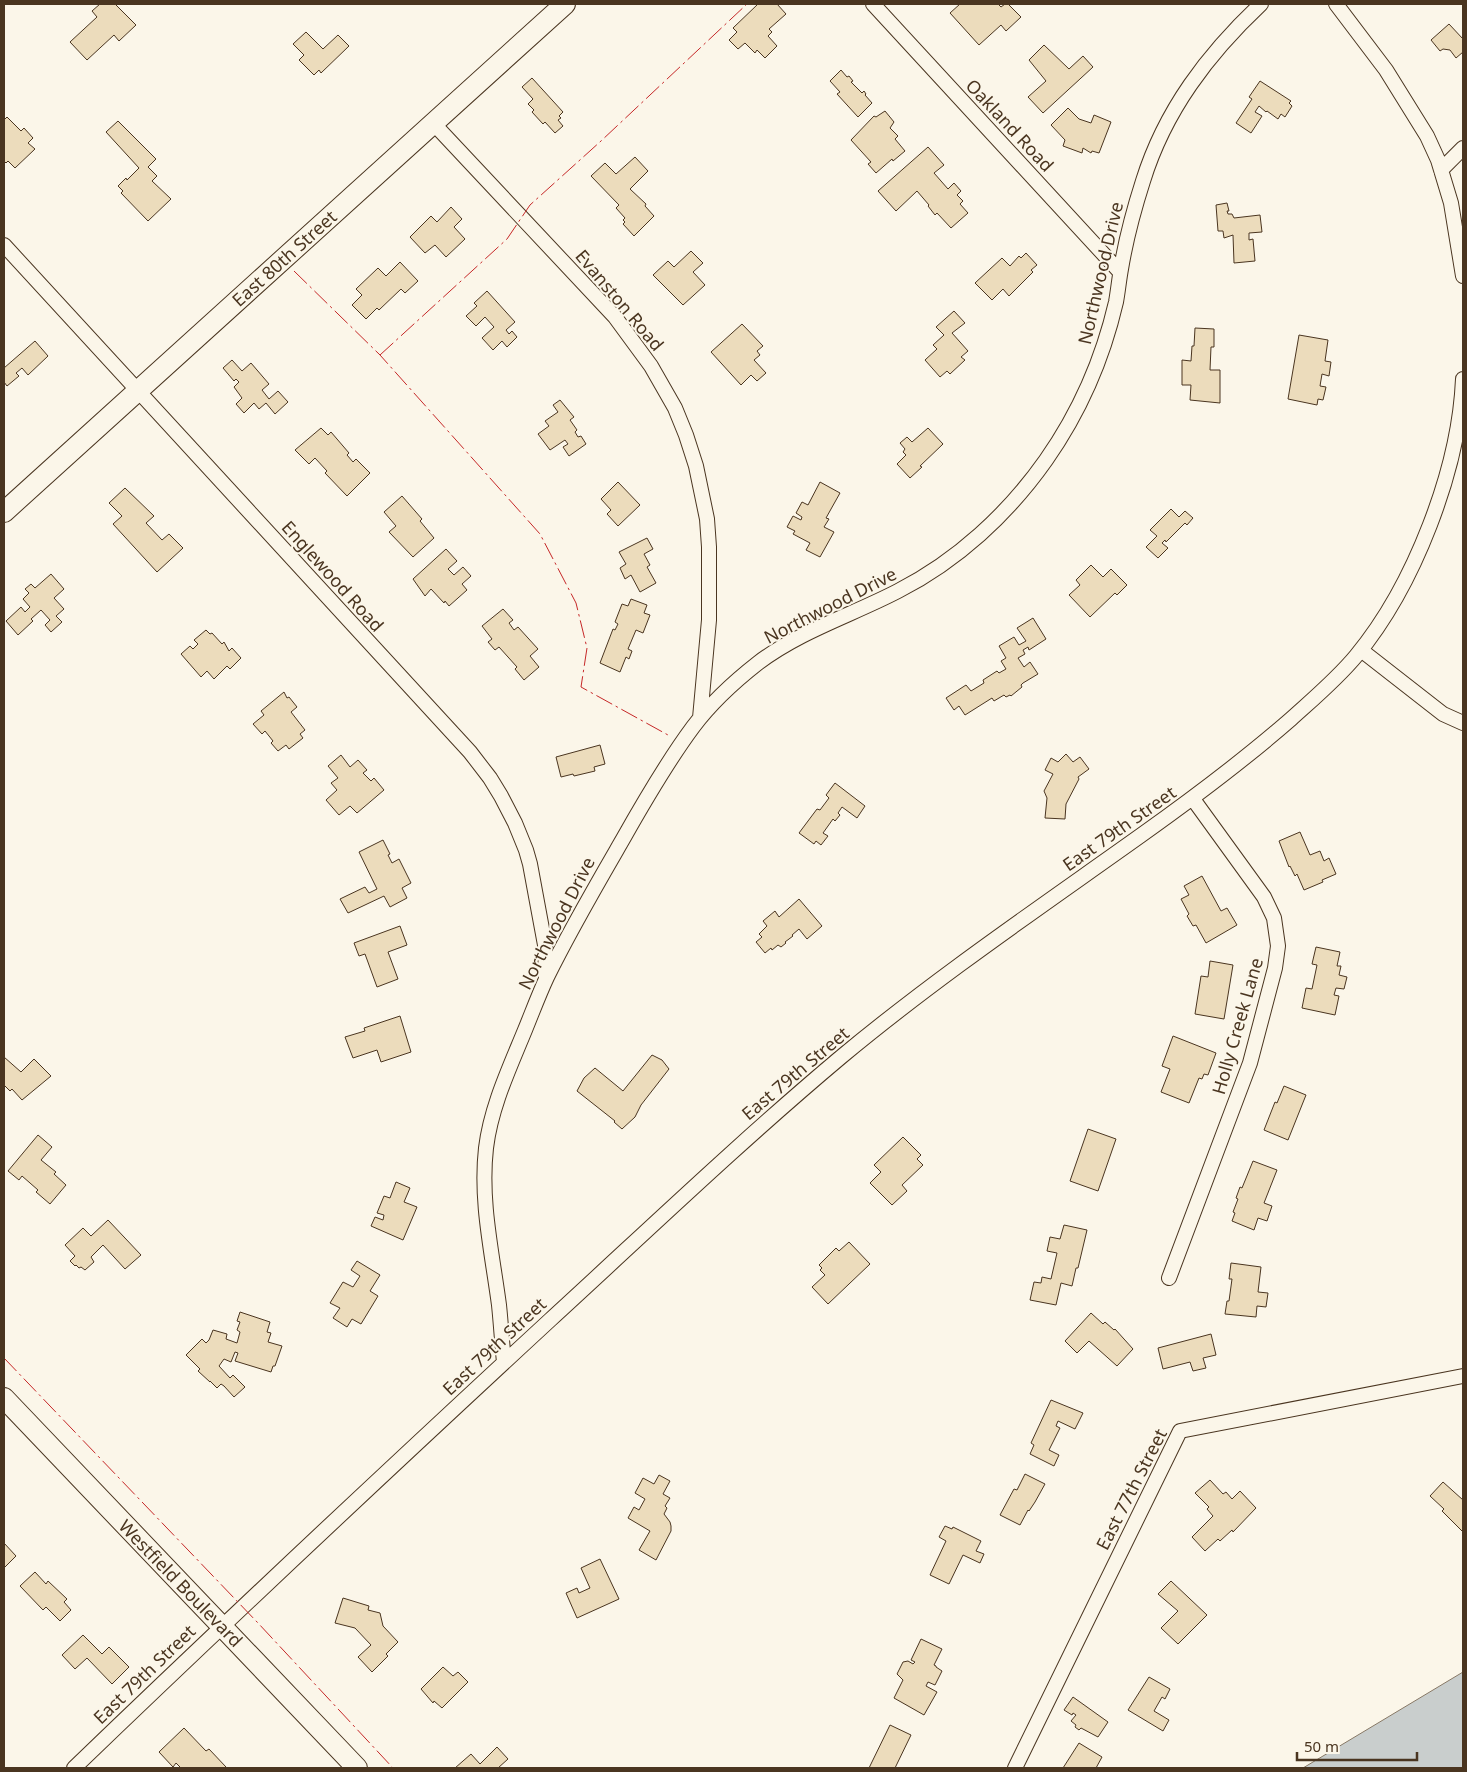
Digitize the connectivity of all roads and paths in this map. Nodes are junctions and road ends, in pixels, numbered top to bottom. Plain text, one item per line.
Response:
1 (565, 4) edge
2 (872, 4) edge
3 (1261, 4) edge
4 (1336, 4) edge
5 (434, 124) junction
6 (1463, 148) edge
7 (1441, 170) junction
8 (4, 244) edge
9 (1120, 272) junction
10 (1463, 276) edge
11 (1463, 379) edge
12 (138, 390) junction
13 (4, 512) edge
14 (1361, 650) junction
15 (700, 718) junction
16 (1463, 723) edge
17 (1193, 799) junction
18 (546, 979) junction
19 (1169, 1278) dead end
20 (504, 1362) junction
21 (1463, 1376) edge
22 (4, 1398) edge
23 (222, 1626) junction
24 (74, 1768) edge
25 (357, 1768) edge
26 (1015, 1768) edge

1 - 5 street, East 80th Street
2 - 9 street, Oakland Road
3 - 9 street, Northwood Drive
4 - 7 street
5 - 12 street, East 80th Street
5 - 15 street, Evanston Road
6 - 7 street
7 - 10 street
8 - 12 street, Englewood Road
9 - 15 street, Northwood Drive
11 - 14 street, East 79th Street
12 - 13 street, East 80th Street
12 - 18 street, Englewood Road
14 - 16 street
14 - 17 street, East 79th Street
15 - 18 street, Northwood Drive
17 - 19 street, Holly Creek Lane
17 - 20 street, East 79th Street
18 - 20 street, Northwood Drive
20 - 23 street, East 79th Street
21 - 26 street, East 77th Street
22 - 23 street, Westfield Boulevard
23 - 24 street, East 79th Street
23 - 25 street, Westfield Boulevard

